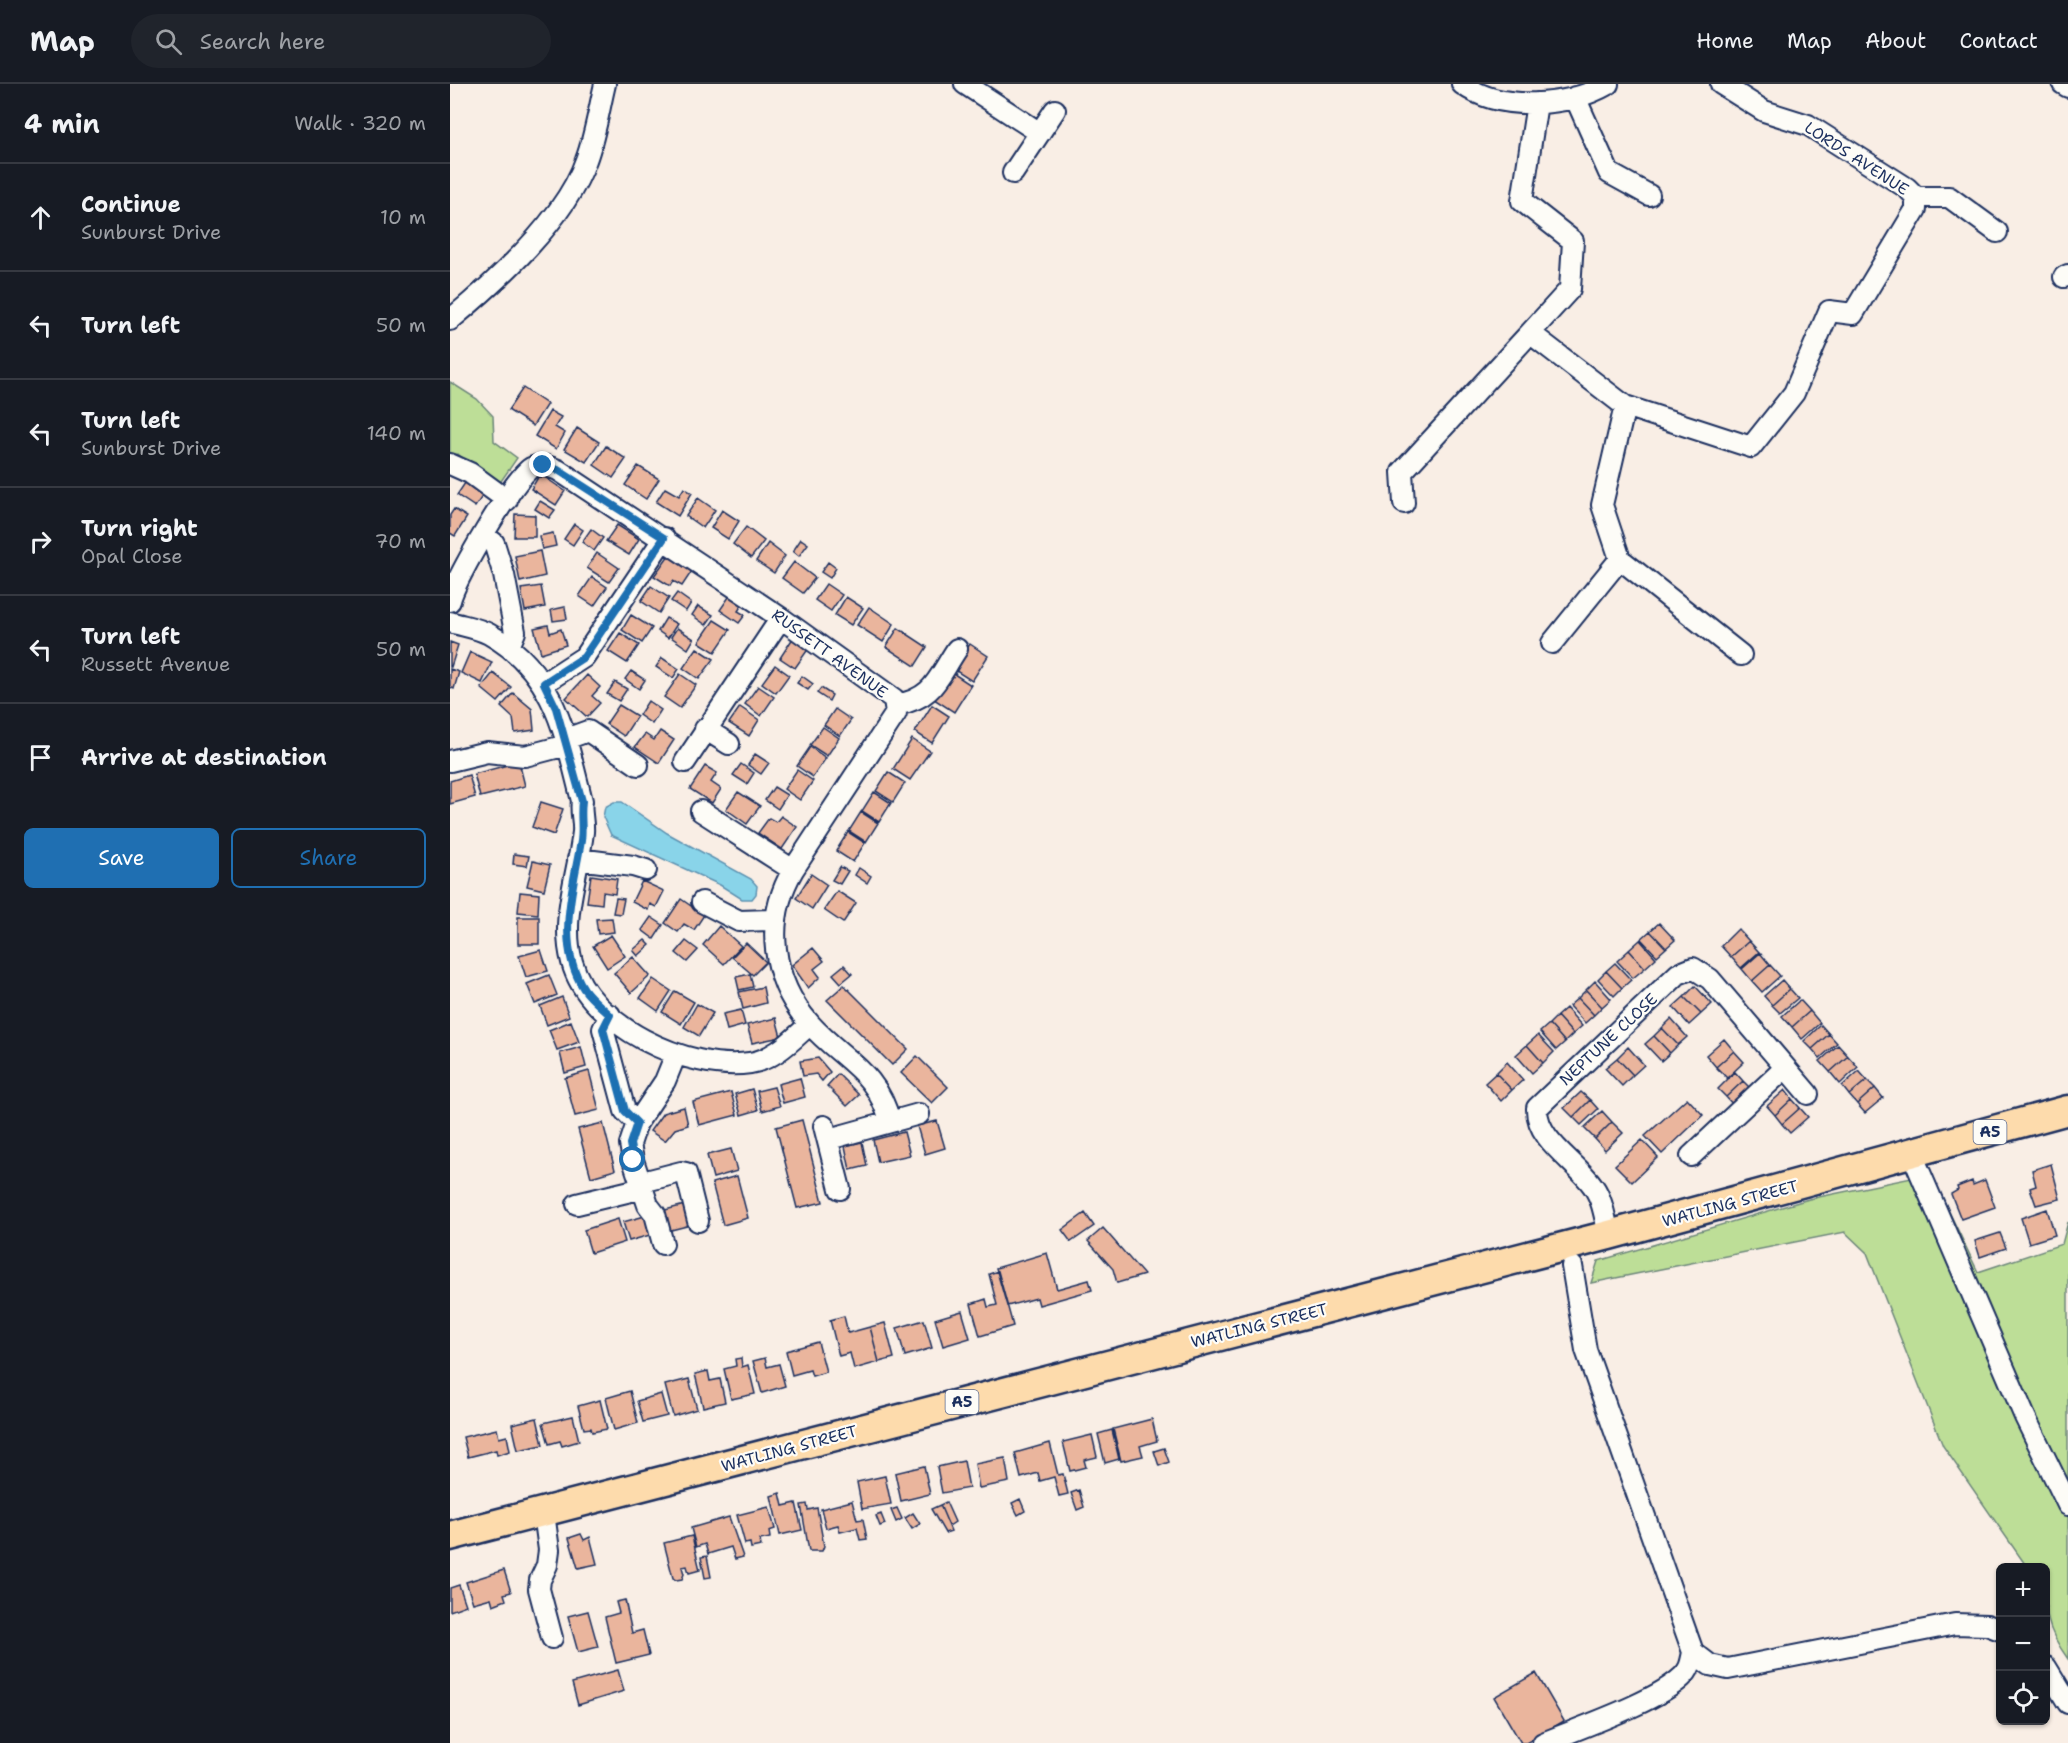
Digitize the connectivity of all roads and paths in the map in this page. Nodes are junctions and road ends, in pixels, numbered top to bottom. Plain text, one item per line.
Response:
1 (605, 84) edge
2 (965, 84) edge
3 (1462, 84) edge
4 (1608, 84) edge
5 (1721, 84) edge
6 (2063, 84) edge
7 (2068, 87) edge
8 (1575, 97) junction
9 (1537, 103) junction
10 (1055, 110) dead end
11 (1040, 133) junction
12 (1012, 173) dead end
13 (1649, 195) dead end
14 (1916, 197) junction
15 (1997, 232) dead end
16 (450, 320) edge
17 (1530, 333) junction
18 (1625, 406) junction
19 (450, 464) edge
20 (507, 500) junction
21 (1404, 503) dead end
22 (483, 535) junction
23 (664, 538) junction
24 (1620, 559) junction
25 (450, 601) edge
26 (781, 618) junction
27 (450, 622) edge
28 (1552, 643) dead end
29 (509, 647) junction
30 (957, 649) dead end
31 (1741, 655) dead end
32 (544, 683) junction
33 (896, 705) junction
34 (705, 729) junction
35 (566, 742) junction
36 (729, 744) dead end
37 (450, 761) edge
38 (685, 762) dead end
39 (638, 765) dead end
40 (700, 811) dead end
41 (578, 859) junction
42 (646, 870) dead end
43 (793, 870) junction
44 (702, 902) dead end
45 (774, 920) junction
46 (610, 1015) junction
47 (810, 1024) junction
48 (676, 1054) junction
49 (1785, 1068) junction
50 (1808, 1094) dead end
51 (2068, 1110) edge
52 (919, 1114) dead end
53 (890, 1122) junction
54 (637, 1123) junction
55 (1912, 1154) junction
56 (1691, 1156) dead end
57 (840, 1189) dead end
58 (644, 1191) junction
59 (577, 1204) dead end
60 (698, 1221) dead end
61 (1609, 1235) junction
62 (663, 1244) dead end
63 (1572, 1266) dead end
64 (2068, 1505) edge
65 (544, 1513) junction
66 (450, 1536) edge
67 (1996, 1628) edge
68 (552, 1638) dead end
69 (1693, 1652) junction
70 (2048, 1671) edge
71 (2068, 1703) edge
72 (1543, 1743) edge

1 - 16 street
2 - 11 street
3 - 9 street
4 - 8 street
5 - 14 street, LORDS AVENUE
6 - 7 street
8 - 9 street
8 - 13 street
9 - 17 street
10 - 11 street
11 - 12 street
14 - 15 street
14 - 18 street, LORDS AVENUE
17 - 18 street, LORDS AVENUE
17 - 21 street
18 - 24 street
19 - 20 street
20 - 22 street, RUSSETT AVENUE
20 - 23 street, RUSSETT AVENUE
22 - 25 street, RUSSETT AVENUE
22 - 29 street
23 - 26 street, RUSSETT AVENUE
23 - 32 street
24 - 28 street
24 - 31 street
26 - 33 street, RUSSETT AVENUE
26 - 34 street
27 - 29 street
29 - 32 street
30 - 33 street
32 - 35 street
33 - 43 street, RUSSETT AVENUE
34 - 36 street
34 - 38 street
35 - 37 street
35 - 39 street
35 - 41 street
40 - 43 street
41 - 42 street
41 - 46 street
43 - 45 street, RUSSETT AVENUE
44 - 45 street
45 - 47 street, RUSSETT AVENUE
46 - 48 street
46 - 54 street
47 - 48 street
47 - 53 street, RUSSETT AVENUE
48 - 54 street
49 - 50 street, NEPTUNE CLOSE
49 - 56 street
49 - 61 street, NEPTUNE CLOSE
51 - 55 highway, WATLING STREET / A5
52 - 53 street
53 - 57 street
54 - 58 street
55 - 61 highway, WATLING STREET / A5
55 - 64 street
58 - 59 street
58 - 60 street
58 - 62 street
61 - 65 highway, WATLING STREET / A5
63 - 69 street
65 - 66 highway, WATLING STREET / A5
65 - 68 street
67 - 69 street
69 - 72 street
70 - 71 street

